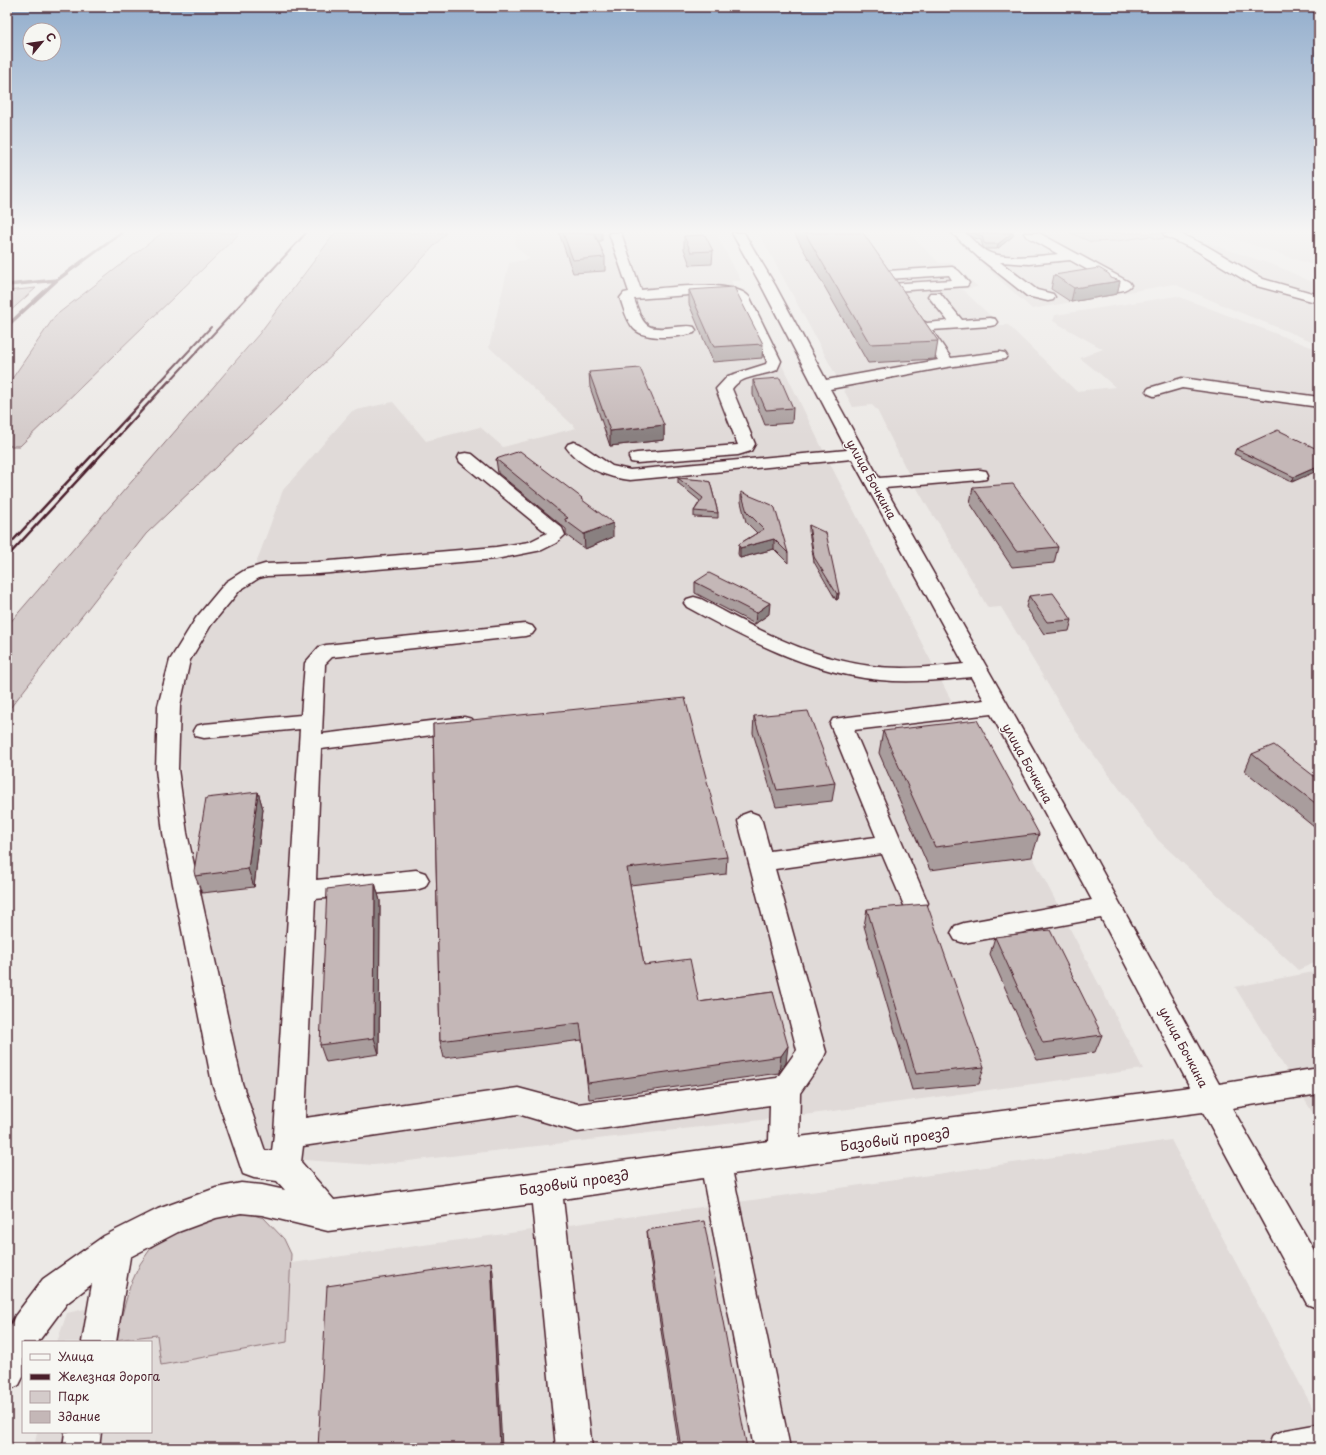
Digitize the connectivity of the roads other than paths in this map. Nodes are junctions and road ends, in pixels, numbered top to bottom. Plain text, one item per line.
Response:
1 (628, 301) edge
2 (744, 301) edge
3 (767, 301) edge
4 (939, 301) edge
5 (990, 322) dead end
6 (958, 324) junction
7 (689, 330) dead end
8 (1000, 356) dead end
9 (947, 363) junction
10 (821, 385) junction
11 (1154, 391) dead end
12 (1319, 402) edge
13 (574, 447) dead end
14 (857, 454) junction
15 (466, 458) dead end
16 (637, 458) dead end
17 (980, 475) dead end
18 (874, 484) junction
19 (694, 603) dead end
20 (525, 630) dead end
21 (977, 670) junction
22 (997, 706) junction
23 (484, 722) edge
24 (204, 730) dead end
25 (311, 732) junction
26 (750, 821) dead end
27 (890, 844) junction
28 (762, 861) junction
29 (416, 880) dead end
30 (302, 891) junction
31 (915, 903) edge
32 (1108, 907) junction
33 (964, 933) dead end
34 (1319, 1081) edge
35 (784, 1090) junction
36 (1212, 1098) junction
37 (288, 1134) junction
38 (784, 1154) junction
39 (715, 1162) junction
40 (286, 1167) junction
41 (546, 1186) junction
42 (328, 1216) junction
43 (115, 1246) junction
44 (1319, 1292) edge
45 (99, 1341) edge
46 (7, 1373) edge
47 (84, 1433) edge
48 (1319, 1442) edge
49 (81, 1448) edge
50 (574, 1448) edge
51 (772, 1448) edge
52 (1286, 1448) edge

1 - 7 street
2 - 16 street
3 - 10 street, улица Бочкина
4 - 6 street
5 - 6 street
6 - 9 street
8 - 9 street
9 - 10 street
10 - 14 street, улица Бочкина
11 - 12 street
13 - 14 street
14 - 18 street, улица Бочкина
15 - 40 street
17 - 18 street
18 - 21 street, улица Бочкина
19 - 21 street
20 - 25 street
21 - 22 street, улица Бочкина
22 - 27 street
22 - 32 street, улица Бочкина
23 - 25 street
24 - 25 street
25 - 30 street
26 - 28 street
27 - 28 street
27 - 31 street
28 - 35 street
29 - 30 street
30 - 37 street
32 - 33 street
32 - 36 street, улица Бочкина
34 - 36 street, Базовый проезд
35 - 37 street
35 - 38 street
36 - 38 street, Базовый проезд
36 - 44 street, улица Бочкина
37 - 40 street
38 - 39 street, Базовый проезд
39 - 41 street, Базовый проезд
39 - 51 street
40 - 42 street
41 - 42 street, Базовый проезд
41 - 50 street
42 - 43 street, Базовый проезд
43 - 45 street
43 - 46 street, Базовый проезд
47 - 49 street
48 - 52 street

